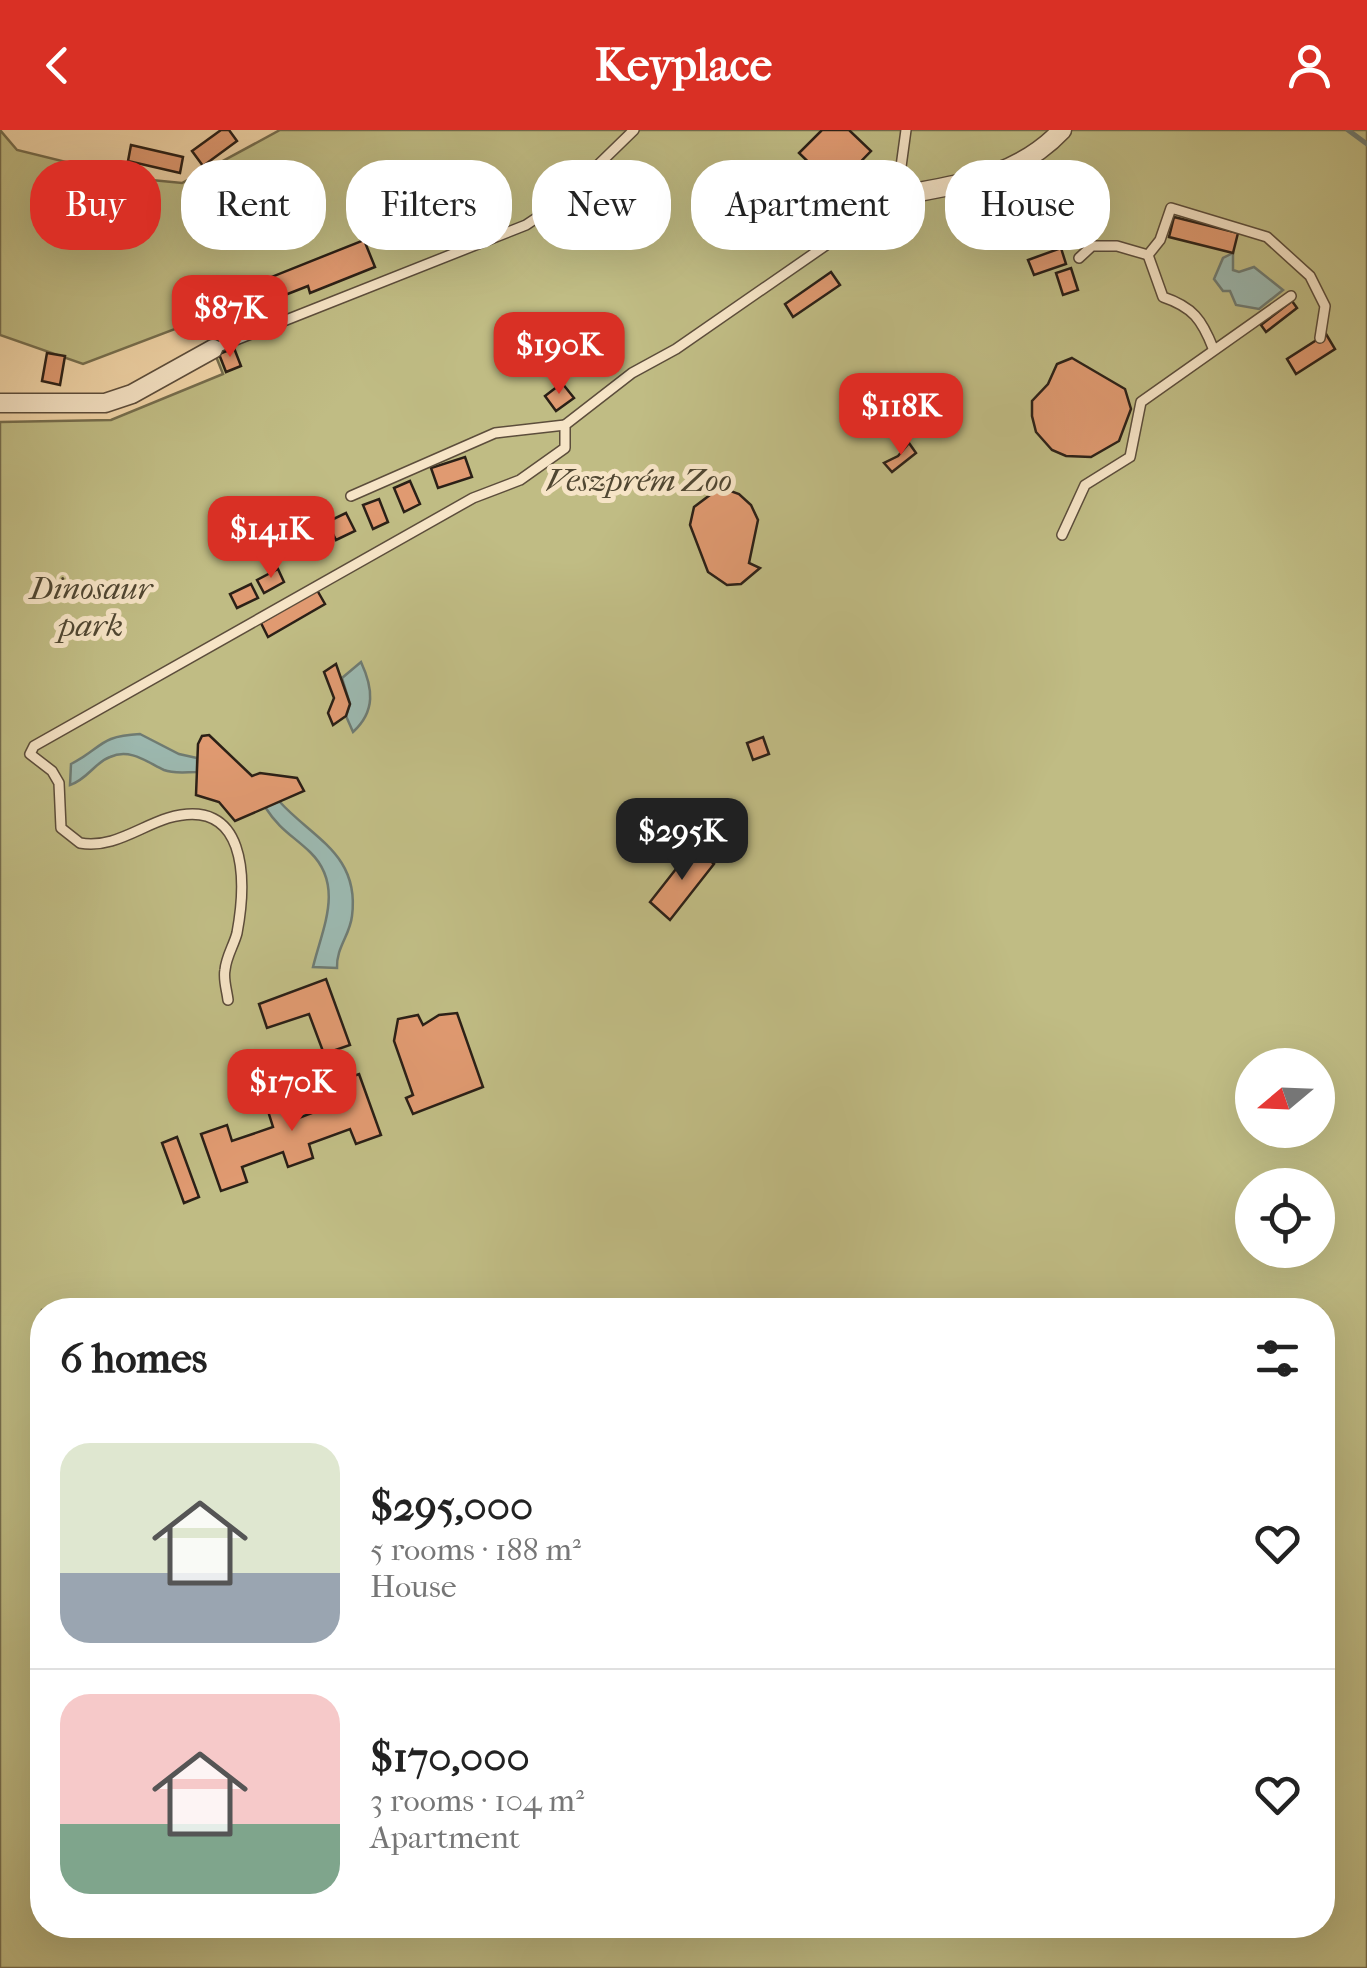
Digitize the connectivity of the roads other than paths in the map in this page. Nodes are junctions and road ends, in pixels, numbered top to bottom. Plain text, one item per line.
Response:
1 (634, 130) edge
2 (906, 130) edge
3 (1062, 130) edge
4 (902, 160) edge
5 (925, 190) edge
6 (819, 250) edge
7 (1148, 256) junction
8 (1080, 258) dead end
9 (1290, 296) dead end
10 (1320, 338) dead end
11 (1214, 348) junction
12 (213, 349) joint
13 (0, 403) edge
14 (565, 425) junction
15 (351, 496) dead end
16 (1062, 535) dead end
17 (228, 1000) dead end

1 - 12 lane
2 - 4 lane
3 - 5 street
6 - 14 lane
7 - 8 lane
7 - 10 lane
7 - 11 lane
9 - 11 lane
11 - 16 lane
12 - 13 street
14 - 15 lane
14 - 17 lane

